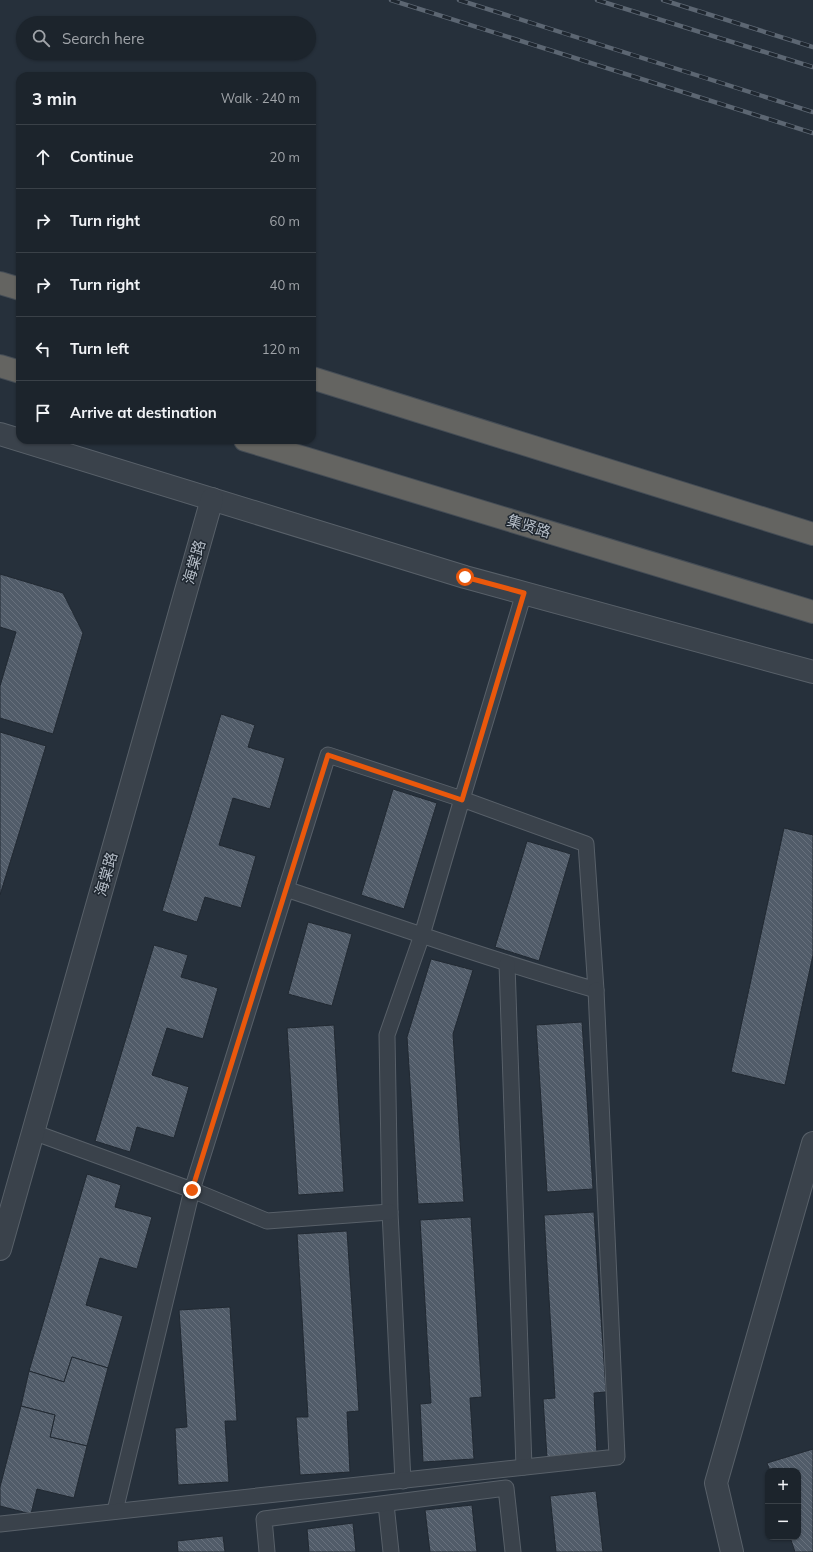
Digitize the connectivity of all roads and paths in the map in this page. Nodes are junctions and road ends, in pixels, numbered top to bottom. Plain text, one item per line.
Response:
1 (0, 283) edge
2 (16, 288) edge
3 (0, 366) edge
4 (16, 371) edge
5 (316, 379) edge
6 (0, 434) edge
7 (16, 439) edge
8 (33, 444) edge
9 (258, 444) edge
10 (212, 499) junction
11 (813, 534) edge
12 (524, 593) junction
13 (813, 612) edge
14 (813, 672) edge
15 (462, 800) junction
16 (286, 889) junction
17 (422, 935) junction
18 (507, 964) junction
19 (596, 990) junction
20 (33, 1132) junction
21 (813, 1143) edge
22 (192, 1190) junction
23 (390, 1212) junction
24 (0, 1249) edge
25 (524, 1467) junction
26 (403, 1481) junction
27 (386, 1504) junction
28 (115, 1511) junction
29 (0, 1524) edge
30 (267, 1552) edge
31 (391, 1552) edge
32 (513, 1552) edge
33 (732, 1552) edge

1 - 2 highway
3 - 4 highway
5 - 11 highway
6 - 7 street
8 - 10 street
9 - 13 highway, 集贤路
10 - 12 street
10 - 20 street, 海棠路
12 - 14 street
12 - 15 lane
15 - 16 lane
15 - 17 lane
15 - 19 lane
16 - 17 lane
16 - 22 lane
17 - 18 lane
17 - 23 lane
18 - 19 lane
18 - 25 lane
19 - 25 lane
20 - 22 lane
20 - 24 street, 海棠路
21 - 33 street
22 - 23 lane
22 - 28 lane
23 - 26 lane
25 - 26 lane
26 - 28 lane
27 - 30 lane
27 - 31 lane
27 - 32 lane
28 - 29 lane

